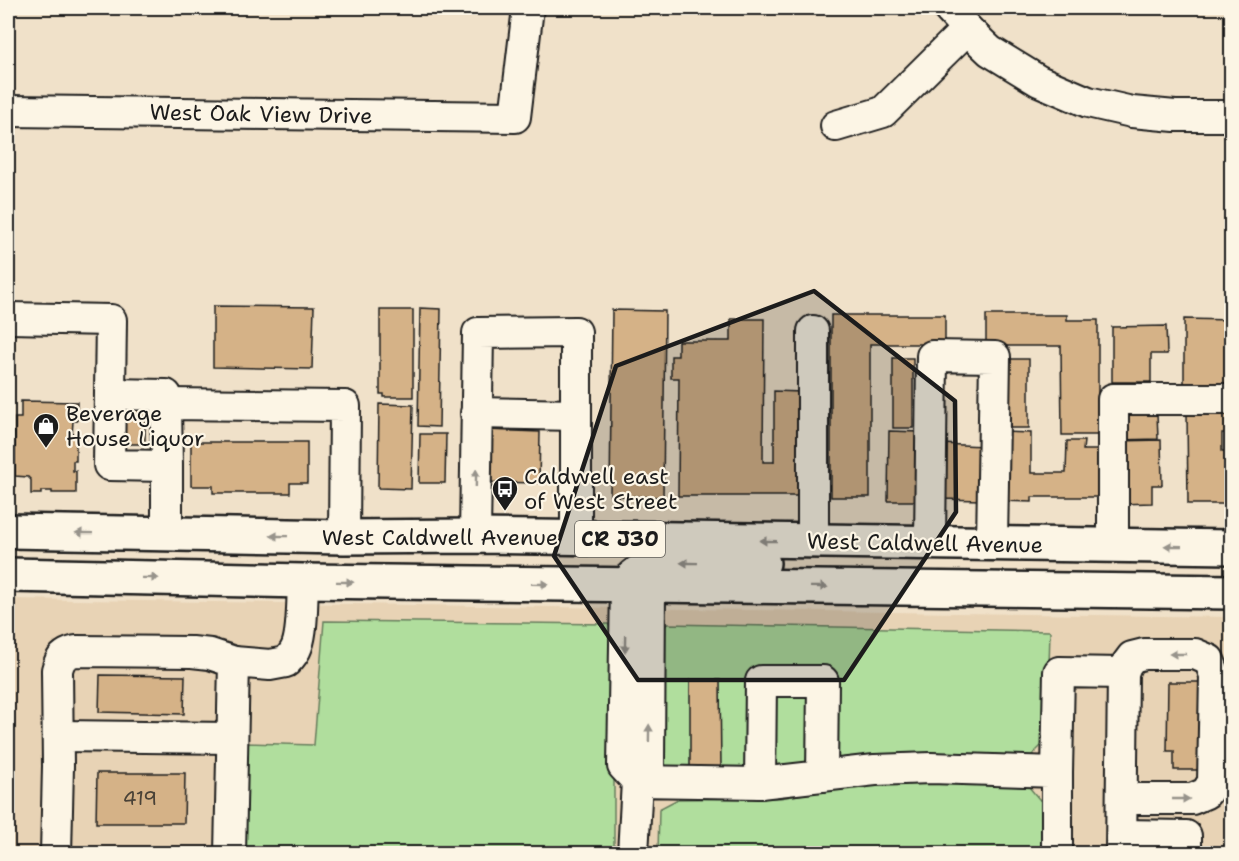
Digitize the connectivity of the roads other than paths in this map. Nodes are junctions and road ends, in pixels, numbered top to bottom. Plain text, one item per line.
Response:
1 (528, 8) edge
2 (958, 18) edge
3 (8, 111) edge
4 (1232, 116) edge
5 (836, 126) dead end
6 (8, 318) edge
7 (813, 331) dead end
8 (110, 394) junction
9 (1232, 399) edge
10 (166, 404) junction
11 (476, 414) junction
12 (576, 415) junction
13 (167, 466) junction
14 (8, 531) edge
15 (167, 534) junction
16 (344, 537) junction
17 (475, 537) junction
18 (576, 538) junction
19 (813, 541) junction
20 (885, 543) junction
21 (930, 543) junction
22 (992, 543) junction
23 (1113, 546) junction
24 (1232, 547) edge
25 (8, 575) edge
26 (303, 581) junction
27 (638, 585) junction
28 (1232, 592) edge
29 (234, 662) junction
30 (1123, 673) junction
31 (58, 736) junction
32 (231, 738) junction
33 (1057, 772) junction
34 (822, 776) junction
35 (637, 781) junction
36 (760, 783) junction
37 (1122, 799) junction
38 (1122, 844) edge
39 (56, 854) edge
40 (230, 854) edge
41 (633, 854) edge
42 (1057, 854) edge
43 (1186, 854) edge

1 - 3 street, West Oak View Drive
2 - 4 street
2 - 5 street
6 - 8 street
7 - 19 street
8 - 10 street
8 - 13 street
9 - 23 street
10 - 13 street
10 - 16 street
11 - 12 street
11 - 12 street
17 -> 11 street
12 - 18 street
13 - 15 street
15 -> 14 main road, West Caldwell Avenue / CR J30
16 -> 15 main road, West Caldwell Avenue / CR J30
16 - 17 main road, West Caldwell Avenue / CR J30
17 - 18 main road, West Caldwell Avenue / CR J30
19 -> 18 main road, West Caldwell Avenue / CR J30
19 - 20 main road, West Caldwell Avenue / CR J30
20 - 21 main road, West Caldwell Avenue / CR J30
20 -> 27 main road
21 - 22 main road, West Caldwell Avenue / CR J30
21 - 22 street
22 - 23 main road, West Caldwell Avenue / CR J30
24 -> 23 main road, West Caldwell Avenue / CR J30
25 -> 26 main road, West Caldwell Avenue / CR J30
26 -> 27 main road, West Caldwell Avenue / CR J30
26 - 29 street
27 -> 28 main road, West Caldwell Avenue / CR J30
27 - 35 street
29 - 31 street
29 - 32 street
30 - 33 street
30 - 37 street
37 -> 30 street
31 - 32 street
31 - 39 street
32 - 40 street
33 - 34 street
33 - 42 street
34 - 36 street
34 - 36 street
35 - 36 street
35 - 41 street
37 - 38 street
38 - 43 street

